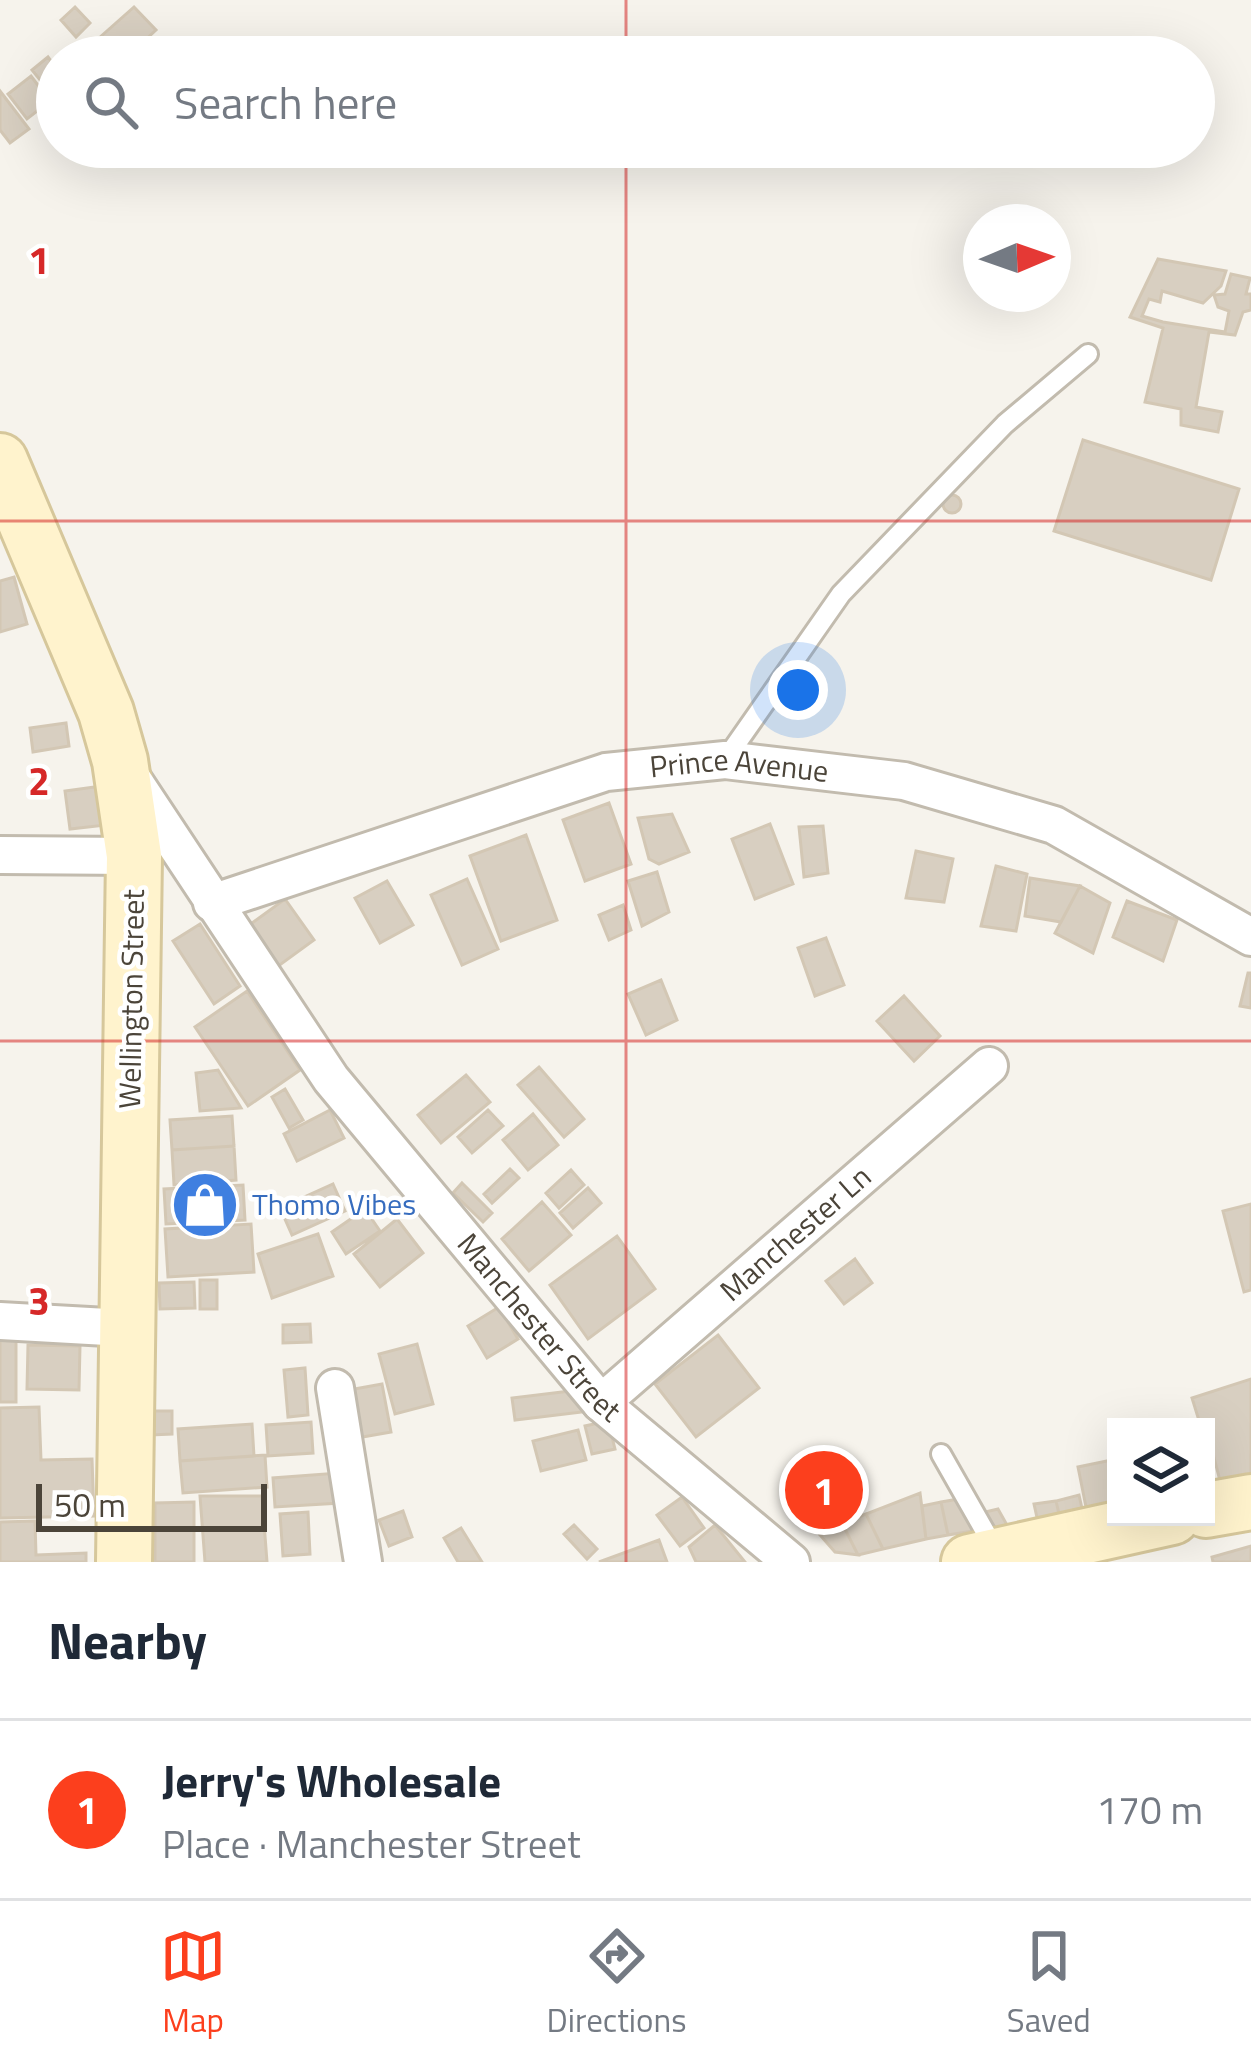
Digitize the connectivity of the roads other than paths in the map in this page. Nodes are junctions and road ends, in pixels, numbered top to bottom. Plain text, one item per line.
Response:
1 (1088, 354) dead end
2 (0, 461) edge
3 (725, 760) junction
4 (120, 761) junction
5 (0, 855) edge
6 (134, 856) junction
7 (212, 903) junction
8 (1251, 937) edge
9 (989, 1066) dead end
10 (0, 1321) edge
11 (125, 1328) junction
12 (334, 1388) dead end
13 (601, 1403) junction
14 (941, 1454) dead end
15 (1251, 1502) edge
16 (1215, 1508) edge
17 (1131, 1526) edge
18 (983, 1558) edge
19 (124, 1562) edge
20 (363, 1562) edge
21 (791, 1562) edge

1 - 3 lane
2 - 4 main road, Wellington Street
3 - 7 street, Prince Avenue
3 - 8 street, Prince Avenue
4 - 6 main road, Wellington Street
4 - 7 street, Manchester Street
5 - 6 street
6 - 11 main road, Wellington Street
7 - 13 street, Manchester Street
9 - 13 street, Manchester Ln
10 - 11 street
11 - 19 main road, Wellington Street
12 - 20 street
13 - 21 street, Manchester Street
14 - 18 lane
15 - 16 main road
17 - 18 main road

